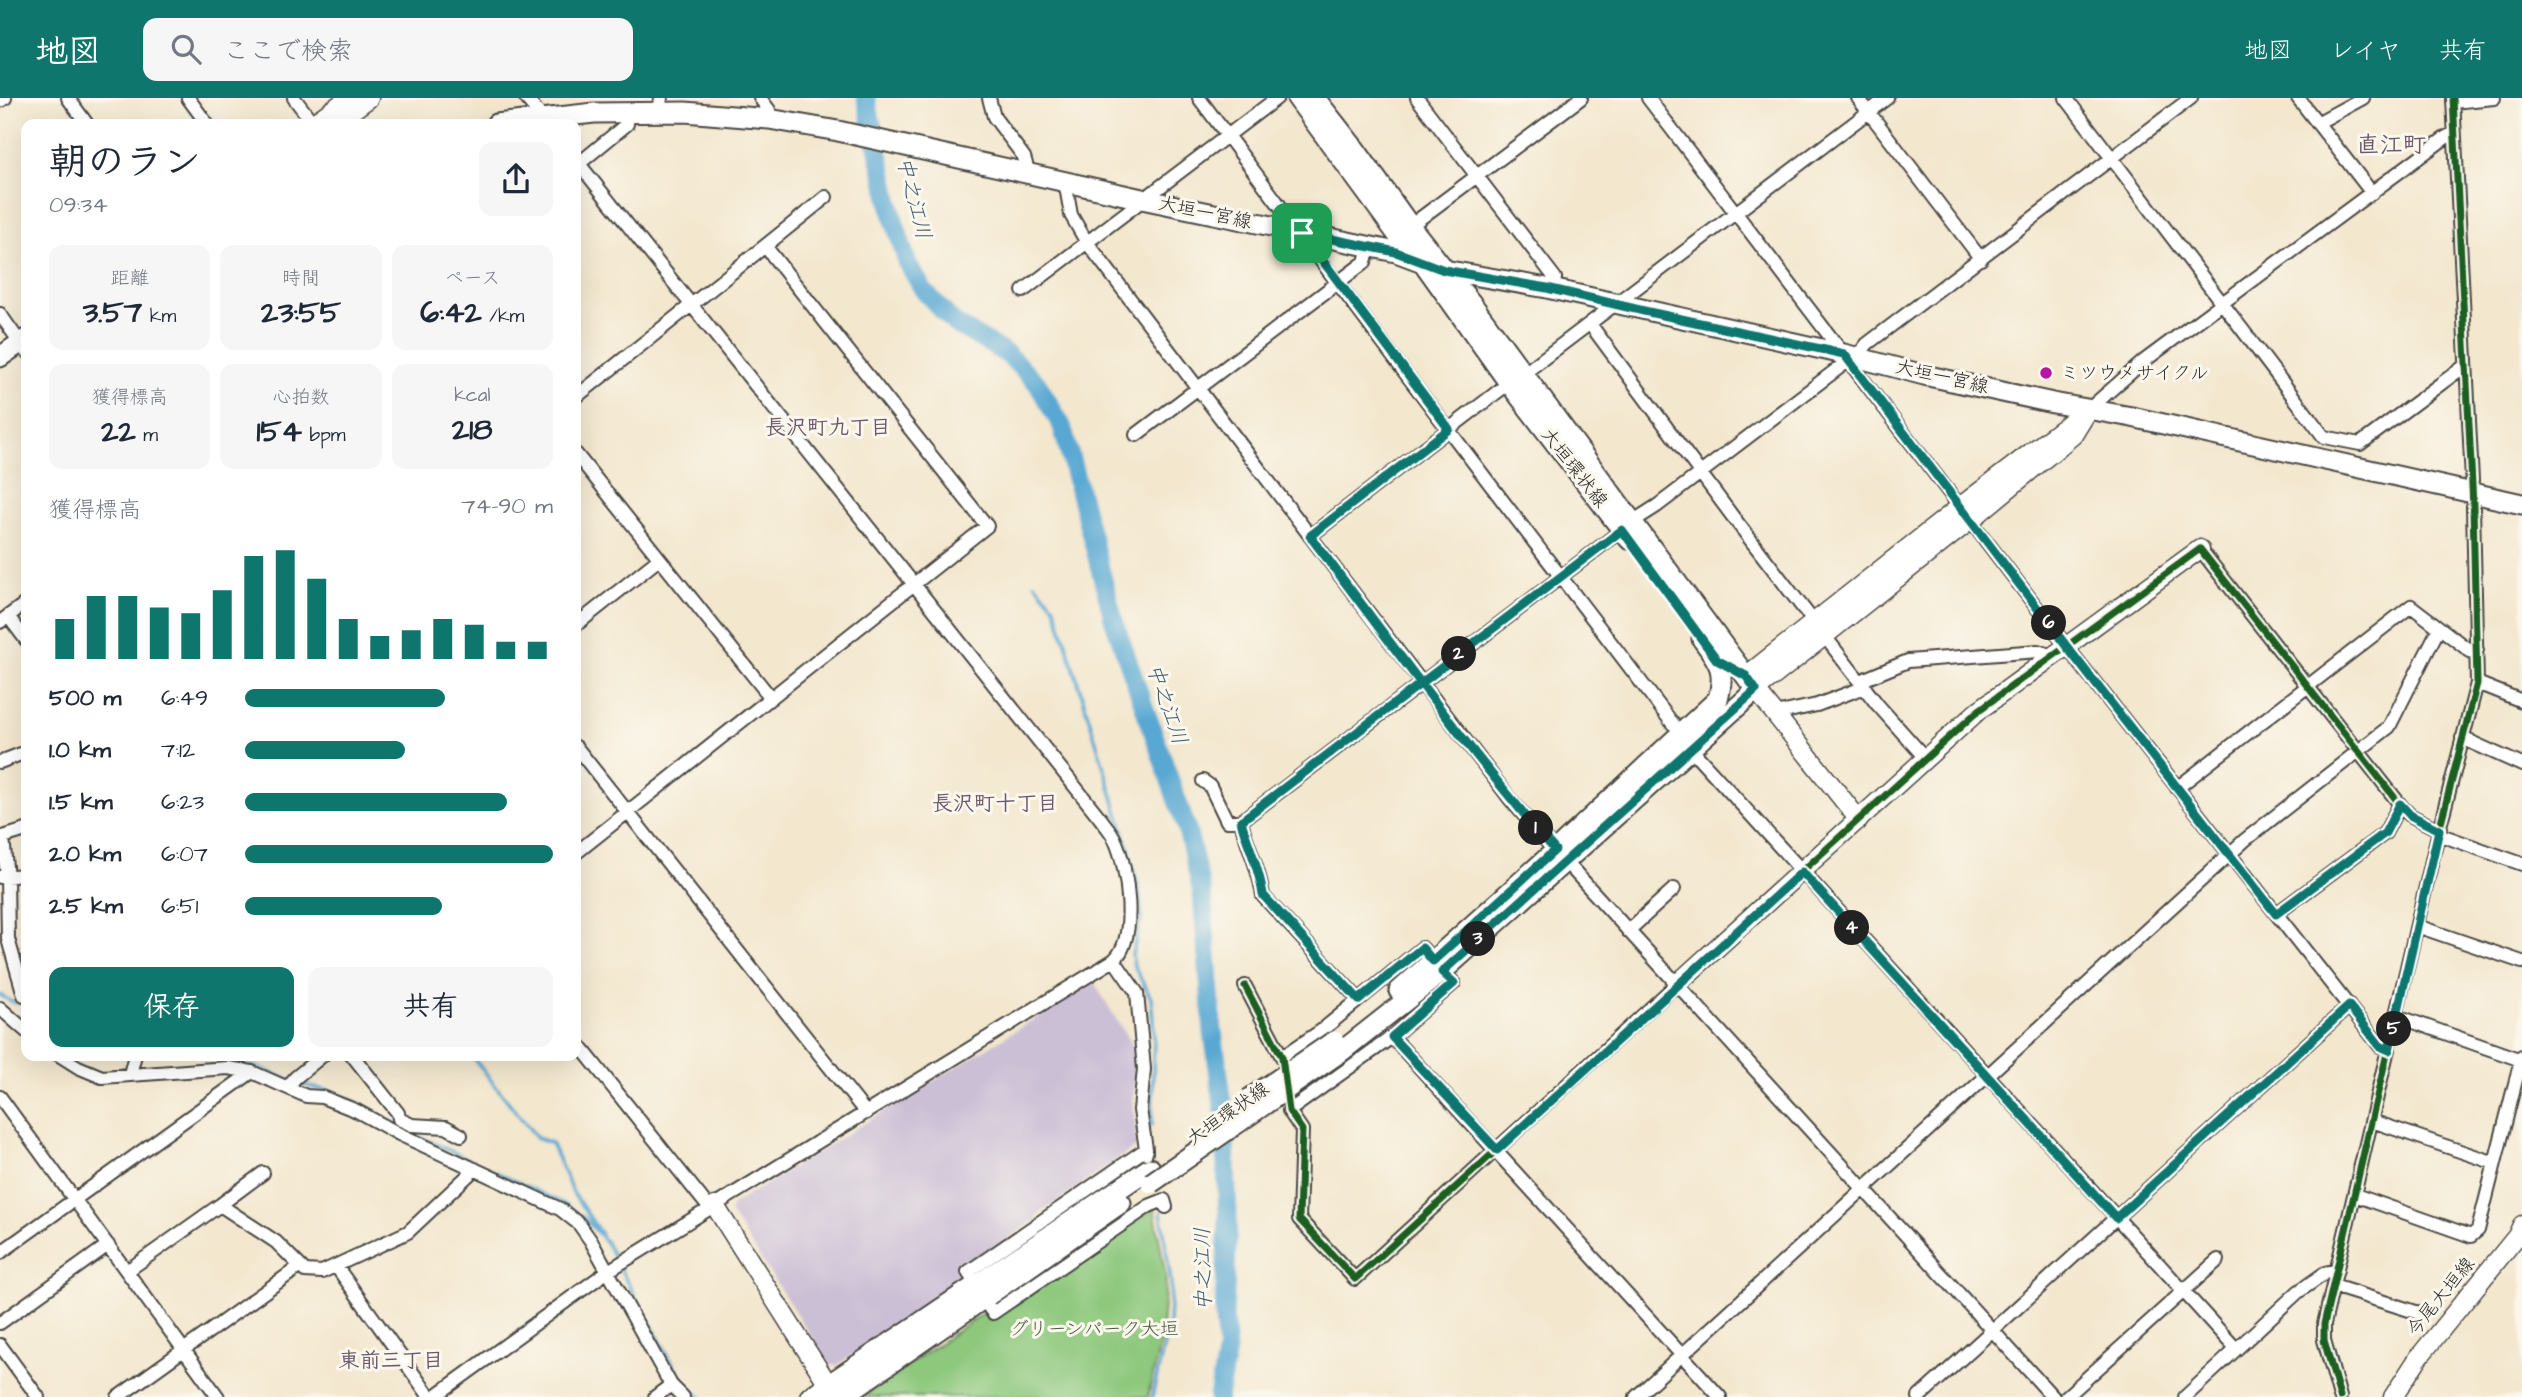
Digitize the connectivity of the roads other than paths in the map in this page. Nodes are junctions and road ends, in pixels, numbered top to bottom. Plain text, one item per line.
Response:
1 (5, 98) edge
2 (68, 98) edge
3 (188, 98) edge
4 (295, 98) edge
5 (349, 98) edge
6 (369, 98) edge
7 (526, 98) edge
8 (760, 98) edge
9 (989, 98) edge
10 (1199, 98) edge
11 (1277, 98) edge
12 (1297, 98) edge
13 (1315, 98) edge
14 (1417, 98) edge
15 (1581, 98) edge
16 (1648, 98) edge
17 (1858, 98) edge
18 (1887, 98) edge
19 (2066, 98) edge
20 (2191, 98) edge
21 (2298, 98) edge
22 (2363, 98) edge
23 (2494, 98) edge
24 (2453, 100) edge
25 (0, 102) edge
26 (660, 105) edge
27 (628, 112) junction
28 (1869, 112) junction
29 (83, 119) edge
30 (203, 119) edge
31 (309, 119) edge
32 (319, 119) edge
33 (341, 119) edge
34 (543, 119) edge
35 (563, 119) edge
36 (769, 119) junction
37 (2317, 123) junction
38 (2454, 133) junction
39 (1229, 136) junction
40 (2112, 158) junction
41 (581, 160) edge
42 (581, 168) edge
43 (1029, 174) junction
44 (1477, 177) junction
45 (1065, 181) junction
46 (2372, 193) junction
47 (826, 197) dead end
48 (1142, 199) junction
49 (1737, 212) junction
50 (1410, 226) junction
51 (1302, 233) junction
52 (1086, 241) junction
53 (765, 246) junction
54 (1369, 247) junction
55 (1981, 259) junction
56 (1422, 261) junction
57 (1444, 270) junction
58 (1338, 283) junction
59 (1553, 289) junction
60 (1023, 290) dead end
61 (1618, 303) junction
62 (2223, 304) junction
63 (690, 305) junction
64 (0, 314) edge
65 (1590, 324) junction
66 (21, 338) edge
67 (21, 344) edge
68 (0, 357) edge
69 (1850, 357) junction
70 (2466, 365) junction
71 (1516, 379) junction
72 (1197, 389) junction
73 (581, 393) edge
74 (2089, 409) junction
75 (1449, 429) junction
76 (1136, 435) dead end
77 (581, 460) edge
78 (1701, 472) junction
79 (2472, 481) dead end
80 (2522, 504) edge
81 (2473, 506) dead end
82 (1966, 513) junction
83 (1627, 526) junction
84 (1310, 536) junction
85 (2200, 549) joint
86 (659, 559) junction
87 (1562, 577) junction
88 (914, 584) junction
89 (21, 607) edge
90 (4, 619) edge
91 (581, 621) edge
92 (2439, 628) junction
93 (1821, 629) junction
94 (21, 635) edge
95 (2477, 650) junction
96 (2060, 652) junction
97 (1717, 660) junction
98 (1422, 683) junction
99 (1751, 683) junction
100 (2477, 683) junction
101 (1863, 684) junction
102 (2307, 687) junction
103 (771, 698) junction
104 (1718, 699) junction
105 (2522, 701) edge
106 (1774, 713) junction
107 (1673, 724) dead end
108 (2462, 738) junction
109 (1691, 749) junction
110 (2358, 750) junction
111 (581, 753) edge
112 (21, 754) edge
113 (1926, 759) junction
114 (0, 762) edge
115 (2522, 765) edge
116 (1203, 781) dead end
117 (2177, 788) junction
118 (2400, 804) junction
119 (628, 811) junction
120 (1859, 820) junction
121 (1241, 821) junction
122 (21, 832) edge
123 (2438, 832) junction
124 (581, 849) edge
125 (2230, 855) junction
126 (1560, 856) junction
127 (2522, 864) edge
128 (1802, 872) junction
129 (4, 877) edge
130 (1674, 889) dead end
131 (2276, 914) junction
132 (2417, 926) junction
133 (1628, 931) junction
134 (1114, 960) junction
135 (2522, 962) edge
136 (1438, 966) junction
137 (1677, 984) junction
138 (1245, 986) dead end
139 (21, 990) edge
140 (21, 999) edge
141 (1359, 1000) junction
142 (2349, 1006) junction
143 (3, 1010) edge
144 (2397, 1016) junction
145 (21, 1026) edge
146 (1392, 1037) junction
147 (581, 1047) edge
148 (2389, 1050) junction
149 (2522, 1058) edge
150 (68, 1061) edge
151 (133, 1061) edge
152 (316, 1061) edge
153 (357, 1061) edge
154 (252, 1072) junction
155 (130, 1074) junction
156 (1987, 1076) junction
157 (290, 1083) junction
158 (0, 1097) edge
159 (866, 1113) junction
160 (2372, 1121) junction
161 (461, 1135) dead end
162 (1497, 1150) junction
163 (1148, 1163) junction
164 (2495, 1163) junction
165 (475, 1168) junction
166 (263, 1173) dead end
167 (1863, 1189) junction
168 (2355, 1195) junction
169 (75, 1200) junction
170 (220, 1205) junction
171 (712, 1207) junction
172 (1166, 1207) dead end
173 (2116, 1218) junction
174 (2522, 1225) edge
175 (108, 1245) junction
176 (0, 1254) edge
177 (2218, 1260) dead end
178 (336, 1266) junction
179 (299, 1267) junction
180 (2337, 1269) junction
181 (127, 1271) junction
182 (608, 1271) junction
183 (2333, 1286) junction
184 (2183, 1291) junction
185 (980, 1292) junction
186 (2419, 1313) dead end
187 (0, 1323) edge
188 (1992, 1330) junction
189 (0, 1345) edge
190 (183, 1349) junction
191 (2236, 1349) junction
192 (1682, 1355) junction
193 (671, 1385) junction
194 (836, 1393) edge
195 (38, 1397) edge
196 (118, 1397) edge
197 (218, 1397) edge
198 (432, 1397) edge
199 (654, 1397) edge
200 (683, 1397) edge
201 (810, 1397) edge
202 (1636, 1397) edge
203 (1720, 1397) edge
204 (1919, 1397) edge
205 (2053, 1397) edge
206 (2066, 1397) edge
207 (2185, 1397) edge
208 (2340, 1397) edge
209 (2393, 1397) edge

1 - 25 street
2 - 29 street
3 - 30 street
4 - 31 street
5 - 32 street
6 - 33 street
7 - 34 street
8 - 36 street
9 - 43 street
10 - 39 street
11 - 39 street
12 - 56 main road, 大垣環状線
13 - 50 main road, 大垣環状線
14 - 44 street
15 - 44 street
16 - 49 street
17 - 28 street
18 - 28 street
19 - 40 street
20 - 40 street
21 - 37 street
22 - 37 street
23 - 24 street
24 - 38 street
26 - 27 main road, 大垣一宮線
26 - 36 main road, 大垣一宮線
27 - 35 main road, 大垣一宮線
27 - 41 street
28 - 49 street
28 - 55 street
36 - 43 main road, 大垣一宮線
37 - 46 street
38 - 46 street
38 - 70 street
39 - 48 street
39 - 51 street
40 - 55 street
40 - 62 street
42 - 63 street
43 - 45 main road, 大垣一宮線
44 - 50 street
44 - 59 street
45 - 48 main road, 大垣一宮線
45 - 52 street
46 - 62 street
47 - 53 street
48 - 51 main road, 大垣一宮線
48 - 52 street
49 - 61 street
49 - 69 street
50 - 57 main road, 大垣環状線
51 - 54 main road, 大垣一宮線
51 - 58 street
52 - 60 street
52 - 72 street
53 - 63 street
53 - 88 street
54 - 56 main road, 大垣一宮線
54 - 58 street
55 - 69 street
56 - 57 main road, 大垣一宮線
56 - 71 main road, 大垣環状線
57 - 59 main road, 大垣一宮線
57 - 71 main road, 大垣環状線
58 - 72 street
58 - 75 street
59 - 61 main road, 大垣一宮線
61 - 65 street
61 - 69 main road, 大垣一宮線
62 - 70 street
62 - 74 street
63 - 73 street
63 - 88 street
64 - 66 street
65 - 71 street
65 - 78 street
67 - 68 main road
69 - 74 main road, 大垣一宮線
69 - 78 street
69 - 82 street
70 - 79 street
71 - 75 street
71 - 83 main road, 大垣環状線
72 - 76 street
72 - 84 street
74 - 80 main road, 大垣一宮線
74 - 82 street
75 - 84 street
75 - 87 street
77 - 86 street
78 - 83 street
78 - 93 street
81 - 95 street
82 - 93 street
82 - 96 street
83 - 87 street
83 - 97 main road, 大垣環状線
83 - 99 main road, 大垣環状線
84 - 98 street
85 - 96 street
85 - 102 street
86 - 91 street
86 - 103 street
87 - 98 street
87 - 107 street
88 - 103 street
88 - 134 street
89 - 90 street
90 - 94 street
92 - 95 street
92 - 102 street
92 - 110 street
93 - 99 street
93 - 101 street
95 - 100 street
96 - 101 street
96 - 113 street
96 - 117 street
97 - 99 main road
97 - 104 main road
98 - 121 street
98 - 126 street
99 - 104 main road, 大垣環状線
99 - 106 street
99 - 109 main road, 大垣環状線
100 - 105 street
100 - 108 street
101 - 106 street
101 - 113 street
102 - 110 street
102 - 117 street
103 - 119 street
104 - 126 main road, 大垣環状線
106 - 120 street
108 - 115 street
108 - 123 street
109 - 126 main road, 大垣環状線
109 - 128 street
110 - 118 street
110 - 125 street
111 - 119 street
112 - 114 street
113 - 120 street
116 - 121 street
117 - 125 street
118 - 123 street
118 - 131 street
119 - 124 street
119 - 159 street
120 - 128 street
121 - 141 street
122 - 129 street
123 - 127 street
123 - 132 street
125 - 131 street
125 - 156 street
126 - 133 street
126 - 136 main road, 大垣環状線
128 - 137 street
128 - 156 street
129 - 139 street
130 - 133 street
131 - 142 street
132 - 135 street
132 - 144 street
133 - 137 street
134 - 159 street
134 - 163 street
136 - 141 street
136 - 146 street
136 - 163 main road, 大垣環状線, bridge
137 - 162 street
137 - 167 street
138 - 141 street
140 - 143 street
142 - 148 street
142 - 173 street
143 - 145 street
144 - 148 street
144 - 149 street
146 - 162 street
146 - 162 street
147 - 171 street
148 - 160 street
149 - 164 street
150 - 155 street
151 - 155 street
152 - 157 street
153 - 161 street
154 - 155 street
154 - 157 street
154 - 169 street
156 - 167 street
156 - 173 street
157 - 165 street
158 - 169 street
159 - 171 street
160 - 164 street
160 - 168 street
162 - 192 street
163 - 185 main road, 大垣環状線
163 - 185 street
164 - 168 street
165 - 178 street
165 - 182 street
166 - 170 street
167 - 188 street
167 - 192 street
168 - 180 street
169 - 175 street
169 - 176 street
170 - 179 street
170 - 181 street
171 - 182 street
171 - 194 street
172 - 185 street
173 - 184 street
173 - 188 street
174 - 209 street, 今尾大垣線
175 - 181 street
175 - 187 street
177 - 184 street
178 - 179 street
178 - 198 street
179 - 190 street
180 - 183 street
180 - 191 street
181 - 190 street
182 - 193 street
182 - 198 street
183 - 186 street
183 - 208 street
184 - 191 street
184 - 206 street
185 - 194 main road, 大垣環状線
188 - 204 street
188 - 205 street
189 - 195 street
190 - 196 street
190 - 197 street
191 - 207 street
192 - 202 street
192 - 203 street
193 - 199 street
193 - 200 street
194 - 201 main road, 大垣環状線

